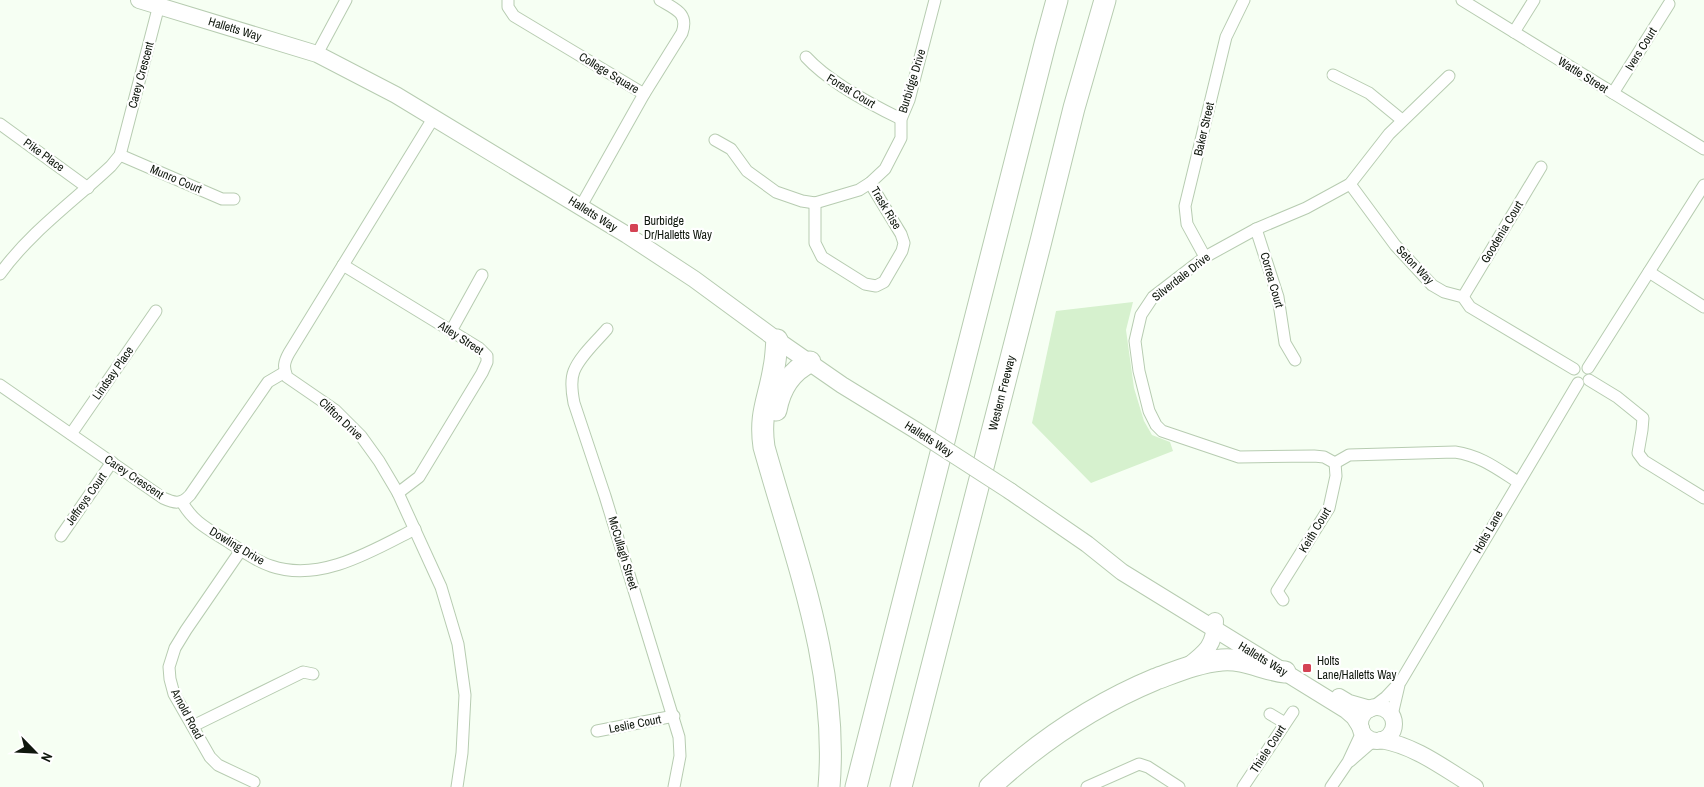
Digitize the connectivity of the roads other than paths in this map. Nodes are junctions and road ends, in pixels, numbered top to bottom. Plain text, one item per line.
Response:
1 (139, 0) edge
2 (346, 0) edge
3 (508, 0) edge
4 (660, 0) edge
5 (935, 0) edge
6 (1057, 0) edge
7 (1105, 0) edge
8 (1244, 0) edge
9 (1462, 0) edge
10 (1534, 0) edge
11 (1669, 4) dead end
12 (159, 5) junction
13 (1514, 32) junction
14 (317, 54) junction
15 (806, 58) dead end
16 (1333, 75) dead end
17 (1449, 76) dead end
18 (1613, 93) junction
19 (644, 94) junction
20 (434, 117) junction
21 (901, 119) junction
22 (1402, 120) junction
23 (0, 124) edge
24 (715, 140) dead end
25 (1704, 149) edge
26 (120, 155) junction
27 (1541, 167) dead end
28 (870, 183) junction
29 (1350, 184) junction
30 (1704, 185) edge
31 (88, 188) junction
32 (234, 199) dead end
33 (815, 203) junction
34 (581, 206) junction
35 (1256, 229) junction
36 (1205, 257) junction
37 (343, 265) junction
38 (1649, 272) junction
39 (0, 274) edge
40 (482, 275) dead end
41 (1463, 297) junction
42 (1704, 306) edge
43 (156, 311) dead end
44 (607, 329) dead end
45 (451, 330) junction
46 (777, 340) junction
47 (1294, 360) dead end
48 (810, 362) junction
49 (1588, 368) junction
50 (1574, 370) junction
51 (285, 372) junction
52 (1589, 380) junction
53 (1578, 384) junction
54 (0, 385) edge
55 (71, 434) junction
56 (112, 462) junction
57 (1335, 464) junction
58 (1518, 482) junction
59 (398, 493) junction
60 (1704, 498) edge
61 (182, 502) junction
62 (787, 522) junction
63 (415, 529) junction
64 (61, 536) dead end
65 (241, 550) junction
66 (1276, 594) dead end
67 (1215, 624) junction
68 (1186, 667) junction
69 (1286, 672) junction
70 (313, 674) dead end
71 (1400, 681) junction
72 (1371, 708) junction
73 (1293, 712) dead end
74 (1270, 714) dead end
75 (674, 716) junction
76 (1393, 719) junction
77 (1285, 723) junction
78 (193, 726) junction
79 (597, 731) dead end
80 (1370, 735) junction
81 (1419, 752) junction
82 (254, 782) dead end
83 (457, 787) edge
84 (674, 787) edge
85 (829, 787) edge
86 (856, 787) edge
87 (901, 787) edge
88 (990, 787) edge
89 (1087, 787) edge
90 (1179, 787) edge
91 (1243, 787) edge
92 (1331, 787) edge
93 (1476, 787) edge

1 - 12 street, Halletts Way
2 - 14 street
3 - 19 street, College Square
4 - 19 street, College Square
5 - 21 street, Burbidge Drive
6 - 86 highway
7 - 87 highway, Western Freeway
8 - 36 street, Baker Street
9 - 13 street, Wattle Street
10 - 13 street
11 - 18 street, Ivers Court
12 - 14 street, Halletts Way
12 - 26 street, Carey Crescent
13 - 18 street, Wattle Street
14 - 20 street, Halletts Way
15 - 21 street, Forest Court
16 - 22 street
17 - 22 street, Silverdale Drive
18 - 25 street, Wattle Street
19 - 34 street
20 - 34 street, Halletts Way
20 - 37 street
21 - 28 street, Burbidge Drive
22 - 29 street, Silverdale Drive
23 - 31 street, Pike Place
24 - 33 street
26 - 31 street, Carey Crescent
26 - 32 street, Munro Court
27 - 41 street, Goodenia Court
28 - 33 street, Burbidge Drive
28 - 33 street, Trask Rise
29 - 35 street, Silverdale Drive
29 - 41 street, Seton Way
30 - 38 street
31 - 39 street, Carey Crescent
34 - 46 street, Halletts Way
35 - 36 street, Silverdale Drive
35 - 47 street, Correa Court
36 - 57 street, Silverdale Drive
37 - 45 street, Atley Street
37 - 51 street
38 - 42 street
38 - 49 street
40 - 45 street
41 - 50 street, Seton Way
43 - 55 street, Lindsay Place
44 - 75 street, McCullagh Street
45 - 59 street, Atley Street
46 - 48 street, Halletts Way
46 - 62 highway
48 - 62 highway
48 - 67 street, Halletts Way, bridge
49 - 50 street
49 - 52 street
50 - 53 street
51 - 59 street, Clifton Drive
51 - 61 street
52 - 53 street
52 - 60 street
53 - 58 street, Holts Lane
54 - 55 street, Carey Crescent
55 - 56 street, Carey Crescent
56 - 61 street, Carey Crescent
56 - 64 street, Jeffreys Court
57 - 58 street
57 - 66 street, Keith Court
58 - 71 street, Holts Lane
59 - 63 street, Clifton Drive
61 - 65 street, Dowling Drive
62 - 85 highway
63 - 65 street, Dowling Drive
63 - 83 street, Clifton Drive
65 - 78 street, Arnold Road
67 - 68 street
67 - 69 street, Halletts Way
67 - 72 street, Halletts Way
68 - 69 highway
68 - 88 highway
69 - 80 street, Halletts Way
70 - 78 street
71 - 72 street, Holts Lane
71 - 76 street, Holts Lane
72 - 76 street
72 - 80 street
73 - 77 street, Thiele Court
74 - 77 street
75 - 79 street, Leslie Court
75 - 84 street, McCullagh Street
76 - 80 street
76 - 81 street
77 - 91 street, Thiele Court
78 - 82 street, Arnold Road
80 - 81 street
80 - 92 street
81 - 93 street
89 - 90 street

